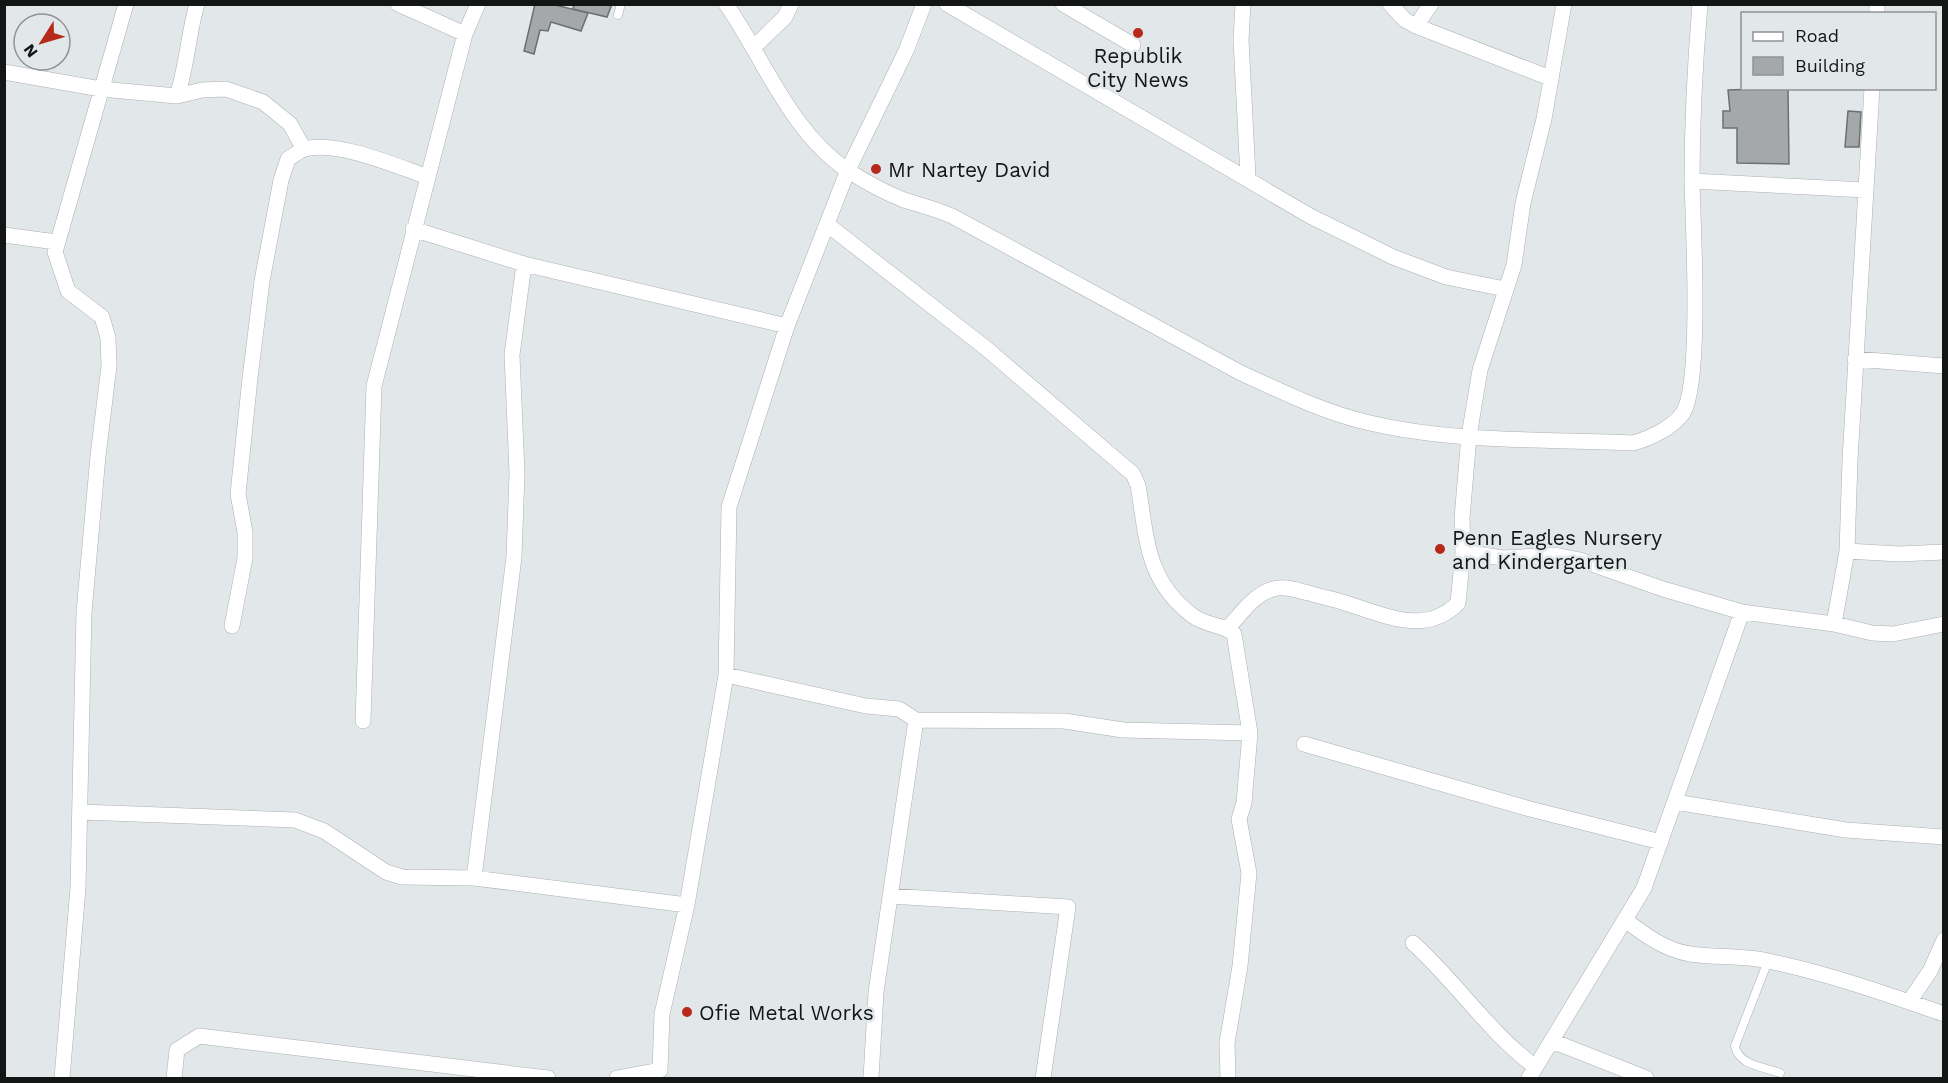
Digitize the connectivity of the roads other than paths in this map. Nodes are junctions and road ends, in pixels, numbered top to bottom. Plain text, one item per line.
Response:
1 (126, 4) edge
2 (197, 4) edge
3 (399, 4) edge
4 (478, 4) edge
5 (621, 4) edge
6 (726, 4) edge
7 (791, 4) edge
8 (924, 4) edge
9 (947, 4) edge
10 (1063, 4) edge
11 (1243, 4) edge
12 (1390, 4) edge
13 (1431, 4) edge
14 (1564, 4) edge
15 (1700, 4) edge
16 (618, 15) dead end
17 (1416, 26) junction
18 (465, 34) junction
19 (1133, 45) dead end
20 (753, 48) junction
21 (4, 72) edge
22 (1551, 78) junction
23 (101, 89) junction
24 (1872, 90) edge
25 (177, 96) junction
26 (304, 149) junction
27 (848, 170) junction
28 (428, 177) junction
29 (1248, 177) junction
30 (1692, 181) junction
31 (1866, 190) junction
32 (828, 225) junction
33 (413, 229) junction
34 (4, 235) edge
35 (56, 242) junction
36 (524, 264) junction
37 (1505, 289) junction
38 (786, 327) junction
39 (1855, 359) junction
40 (1944, 366) edge
41 (1469, 436) junction
42 (1847, 551) junction
43 (1463, 552) junction
44 (1944, 552) edge
45 (1742, 612) junction
46 (1834, 624) junction
47 (1944, 624) edge
48 (232, 626) dead end
49 (1228, 628) junction
50 (726, 675) junction
51 (915, 720) junction
52 (363, 721) dead end
53 (1250, 733) junction
54 (1304, 744) dead end
55 (1675, 802) junction
56 (81, 812) junction
57 (1944, 837) edge
58 (1661, 842) junction
59 (474, 878) junction
60 (890, 896) junction
61 (687, 905) junction
62 (1625, 920) junction
63 (1944, 940) edge
64 (1413, 943) dead end
65 (1768, 961) junction
66 (1909, 1002) junction
67 (1944, 1014) edge
68 (1552, 1041) junction
69 (1532, 1072) edge
70 (1780, 1072) dead end
71 (464, 1074) edge
72 (661, 1074) edge
73 (63, 1078) edge
74 (174, 1078) edge
75 (548, 1078) edge
76 (617, 1078) edge
77 (871, 1078) edge
78 (1043, 1078) edge
79 (1228, 1078) edge
80 (1646, 1078) edge

1 - 23 street
2 - 25 street
3 - 18 street
4 - 18 street
5 - 16 lane
6 - 20 street
7 - 20 street
8 - 27 street
9 - 29 street
10 - 19 street
11 - 29 street
12 - 17 street
13 - 17 street
14 - 22 street
15 - 30 street
17 - 22 street
18 - 28 street
20 - 27 street
21 - 23 street
22 - 37 street
23 - 25 street
23 - 35 street
24 - 31 street
25 - 26 street
26 - 28 street
26 - 48 street
27 - 32 street
27 - 41 street
28 - 33 street
29 - 37 street
30 - 31 street
30 - 41 street
31 - 39 street
32 - 38 street
32 - 49 street
33 - 36 street
33 - 52 street
34 - 35 street
35 - 56 street
36 - 38 street
36 - 59 street
37 - 41 street
38 - 50 street
39 - 40 street
39 - 42 street
41 - 43 street
42 - 44 street
42 - 46 street
43 - 45 street
43 - 49 street
45 - 46 street
45 - 55 street
46 - 47 street
49 - 53 street
50 - 51 street
50 - 61 street
51 - 53 street
51 - 60 street
53 - 79 street
54 - 58 street
55 - 57 street
55 - 58 street
56 - 59 street
56 - 73 street
58 - 62 street
59 - 61 street
60 - 77 street
60 - 78 street
61 - 72 street
62 - 65 street
62 - 68 street
63 - 66 street
64 - 69 street
65 - 66 street
65 - 70 lane
66 - 67 street
68 - 69 street
68 - 80 street
71 - 74 street
71 - 75 street
72 - 76 street

